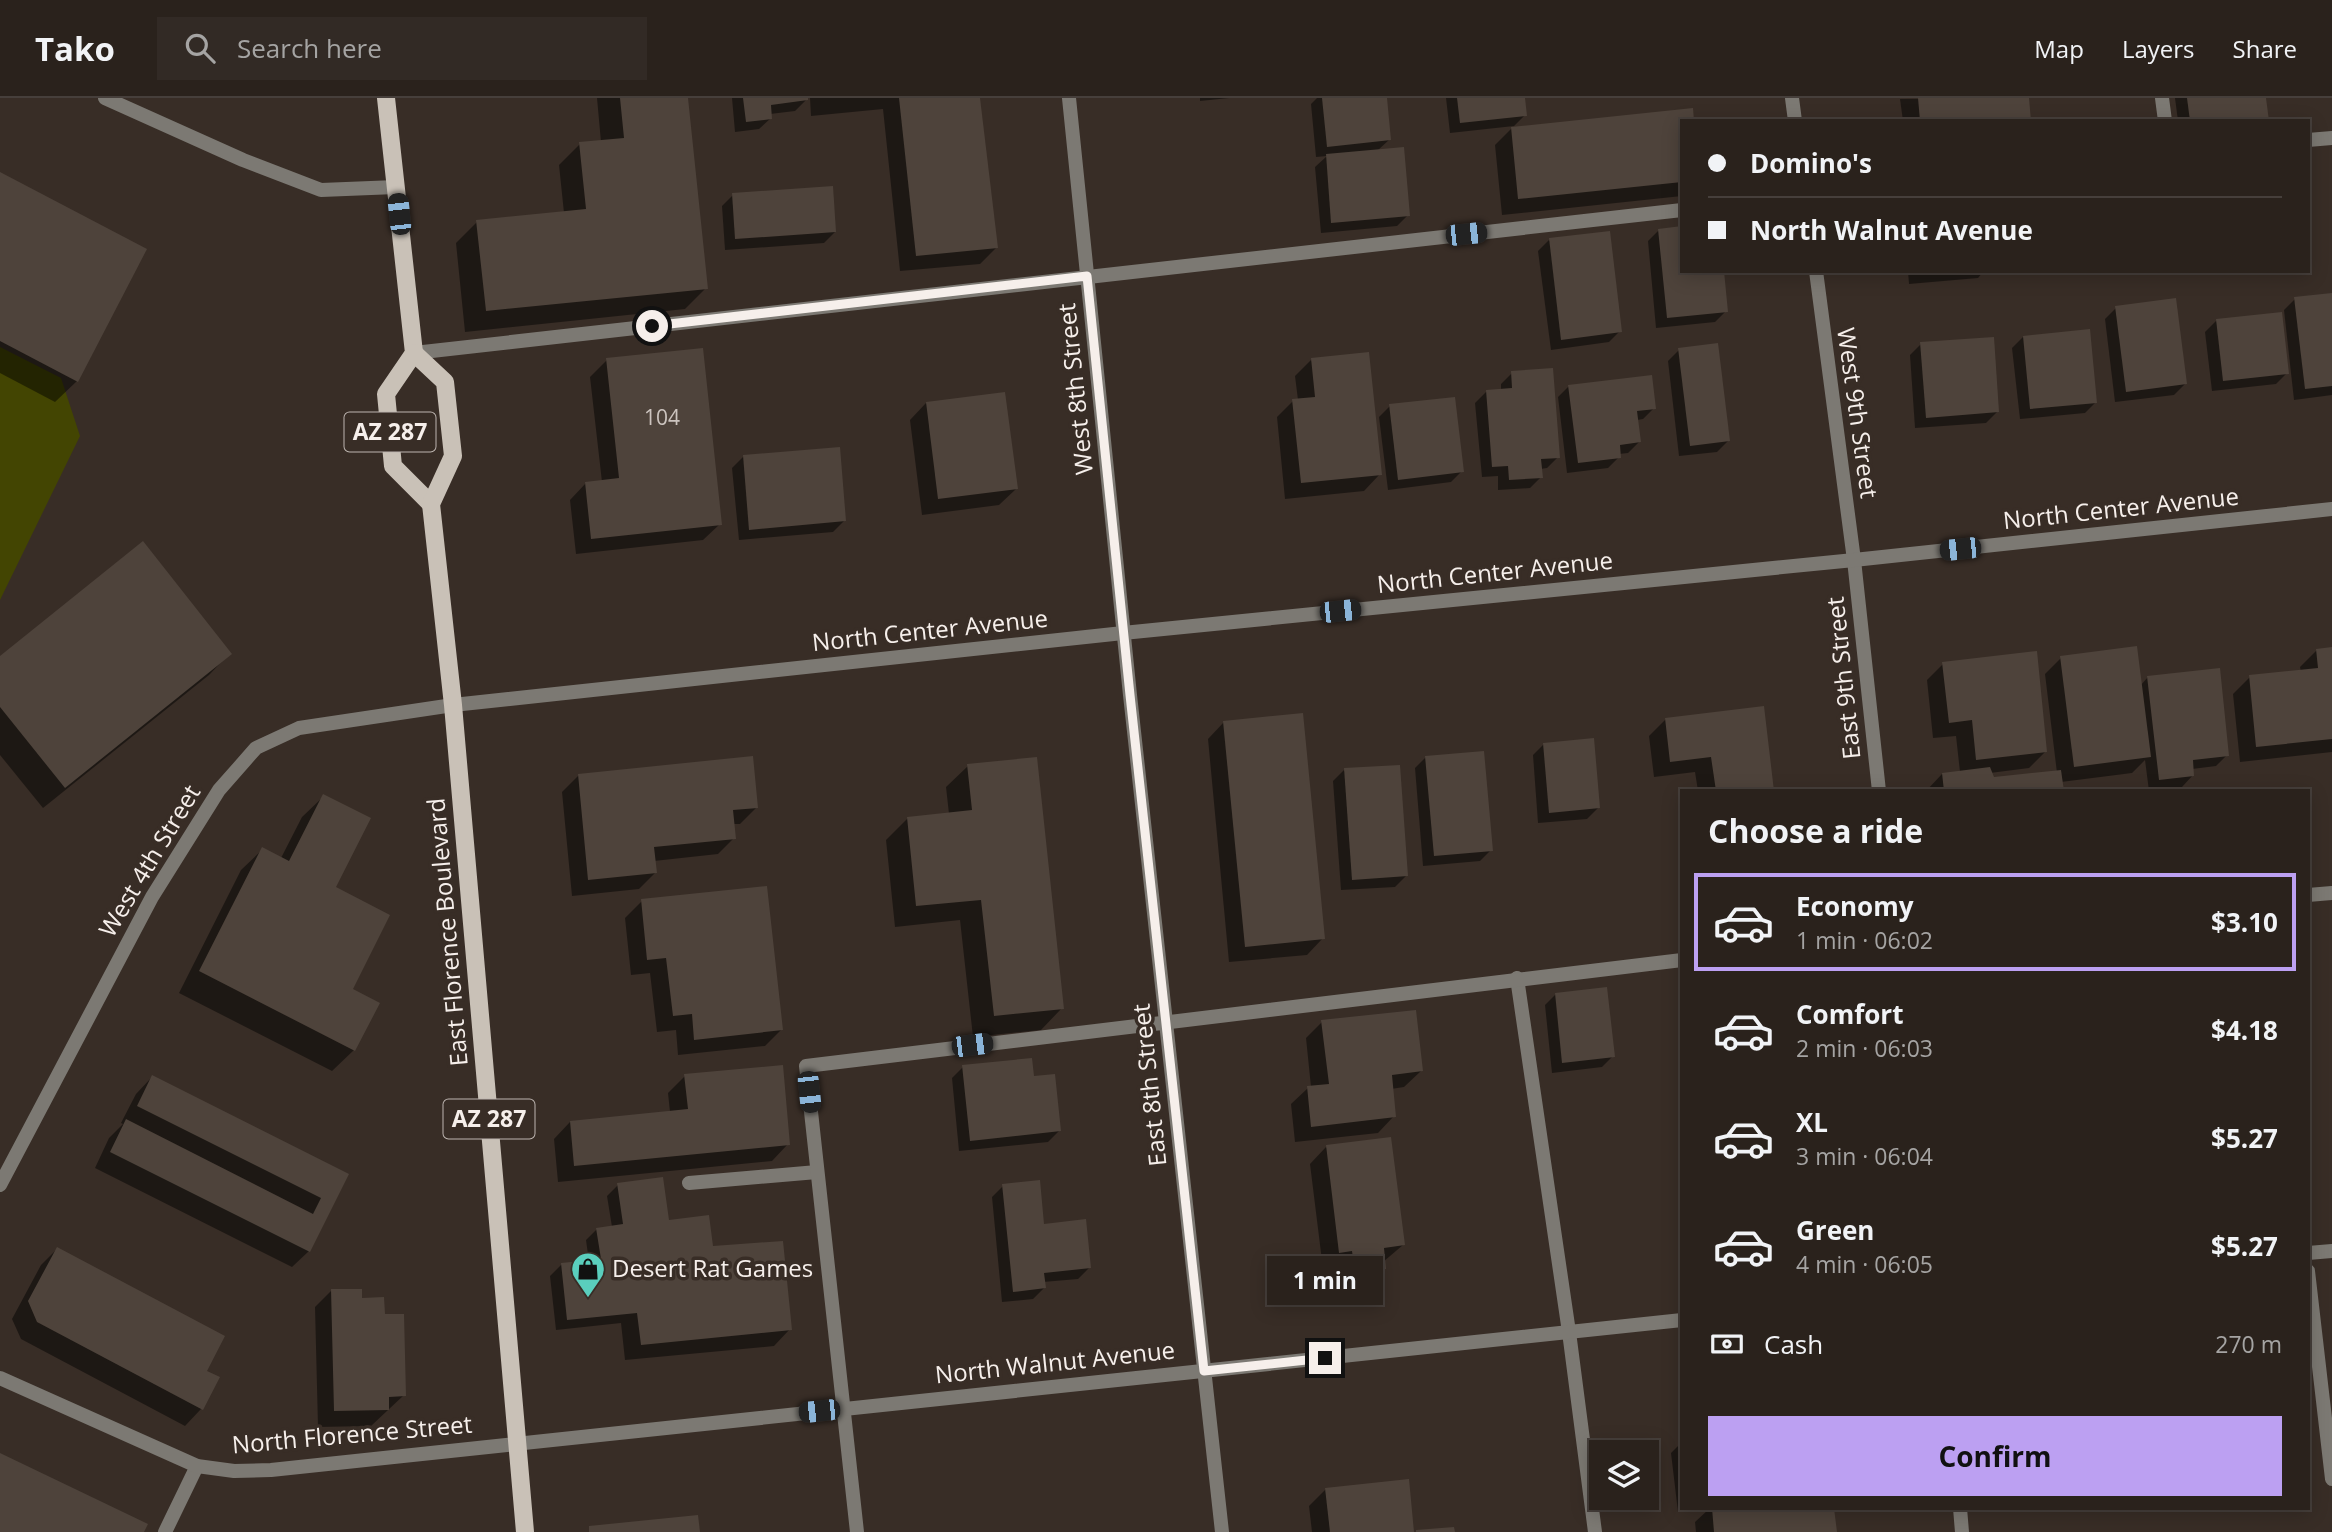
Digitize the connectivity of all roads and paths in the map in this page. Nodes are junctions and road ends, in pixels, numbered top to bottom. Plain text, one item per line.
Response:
1 (105, 98) edge
2 (386, 98) edge
3 (1069, 98) edge
4 (1793, 98) edge
5 (2162, 98) edge
6 (1796, 119) edge
7 (2165, 119) edge
8 (2332, 138) edge
9 (2310, 140) edge
10 (396, 187) junction
11 (1680, 210) edge
12 (1816, 273) edge
13 (1087, 276) junction
14 (414, 352) junction
15 (431, 504) junction
16 (2332, 509) edge
17 (1854, 560) junction
18 (1124, 633) junction
19 (453, 705) junction
20 (1880, 789) edge
21 (2332, 893) edge
22 (2310, 895) edge
23 (1680, 960) edge
24 (1517, 978) junction
25 (1166, 1021) junction
26 (817, 1172) junction
27 (689, 1183) dead end
28 (0, 1185) edge
29 (2332, 1251) edge
30 (2310, 1253) edge
31 (2310, 1287) edge
32 (1680, 1320) edge
33 (1569, 1332) junction
34 (1204, 1371) junction
35 (0, 1378) edge
36 (842, 1409) junction
37 (517, 1443) junction
38 (197, 1466) junction
39 (2332, 1479) edge
40 (1960, 1510) edge
41 (165, 1532) edge
42 (525, 1532) edge
43 (857, 1532) edge
44 (1222, 1532) edge
45 (1595, 1532) edge
46 (1962, 1532) edge

1 - 10 street
2 - 10 main road
3 - 13 street, West 8th Street
4 - 6 street
5 - 7 street
8 - 9 street
10 - 14 main road
11 - 13 street
12 - 17 street, West 9th Street
13 - 14 street
13 - 18 street, West 8th Street
14 - 15 main road, AZ 287
14 - 15 main road, AZ 287
15 - 19 main road, AZ 287
16 - 17 street, North Center Avenue
17 - 18 street, North Center Avenue
17 - 20 street, East 9th Street
18 - 19 street, North Center Avenue
18 - 25 street, East 8th Street
19 - 28 street, West 4th Street
19 - 37 main road, East Florence Boulevard / AZ 287
21 - 22 street
23 - 24 street
24 - 25 street
24 - 33 street
25 - 26 street
25 - 34 street, East 8th Street
26 - 27 street
26 - 36 street
29 - 30 street
31 - 39 street
32 - 33 street, North Walnut Avenue
33 - 34 street, North Walnut Avenue
33 - 45 street
34 - 36 street, North Walnut Avenue
34 - 44 street, East 8th Street
35 - 38 street, North Florence Street
36 - 37 street, North Walnut Avenue
36 - 43 street
37 - 38 street, North Florence Street
37 - 42 main road, East Florence Boulevard / AZ 287
38 - 41 street
40 - 46 street

